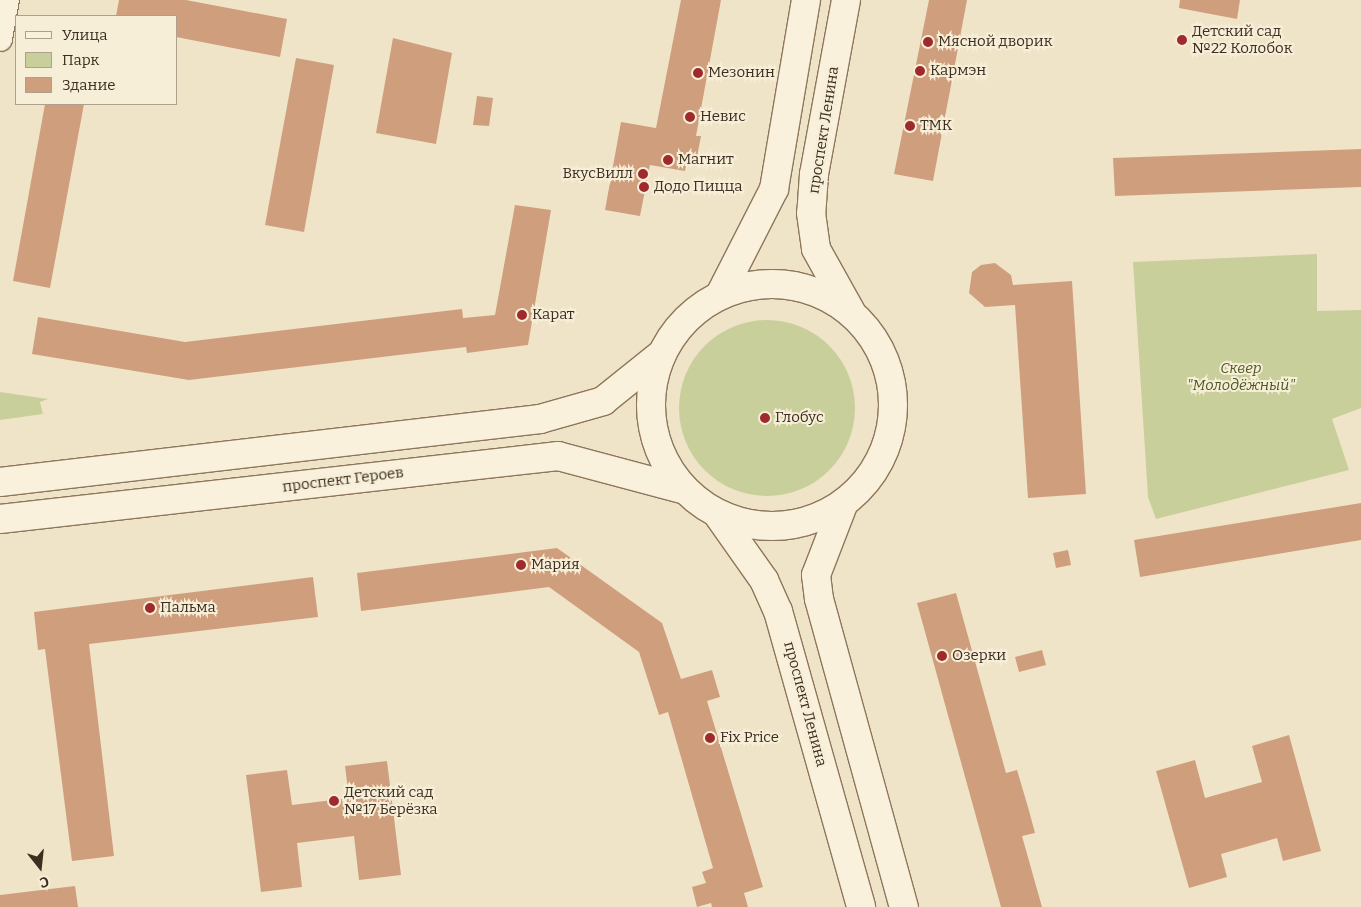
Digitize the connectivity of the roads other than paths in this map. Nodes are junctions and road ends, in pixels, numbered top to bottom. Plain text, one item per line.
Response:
1 (7, 0) edge
2 (806, 0) edge
3 (846, 0) edge
4 (0, 39) edge
5 (721, 293) junction
6 (851, 312) junction
7 (660, 356) junction
8 (0, 482) edge
9 (682, 489) junction
10 (843, 505) junction
11 (718, 515) junction
12 (0, 519) edge
13 (860, 907) edge
14 (904, 907) edge

1 - 4 street
2 - 5 main road
3 - 6 main road, проспект Ленина
5 - 6 main road
5 - 7 main road
6 - 10 main road
7 - 8 main road
7 - 9 main road
9 - 11 main road
9 - 12 main road, проспект Героев
10 - 11 main road
10 - 14 main road
11 - 13 main road, проспект Ленина

